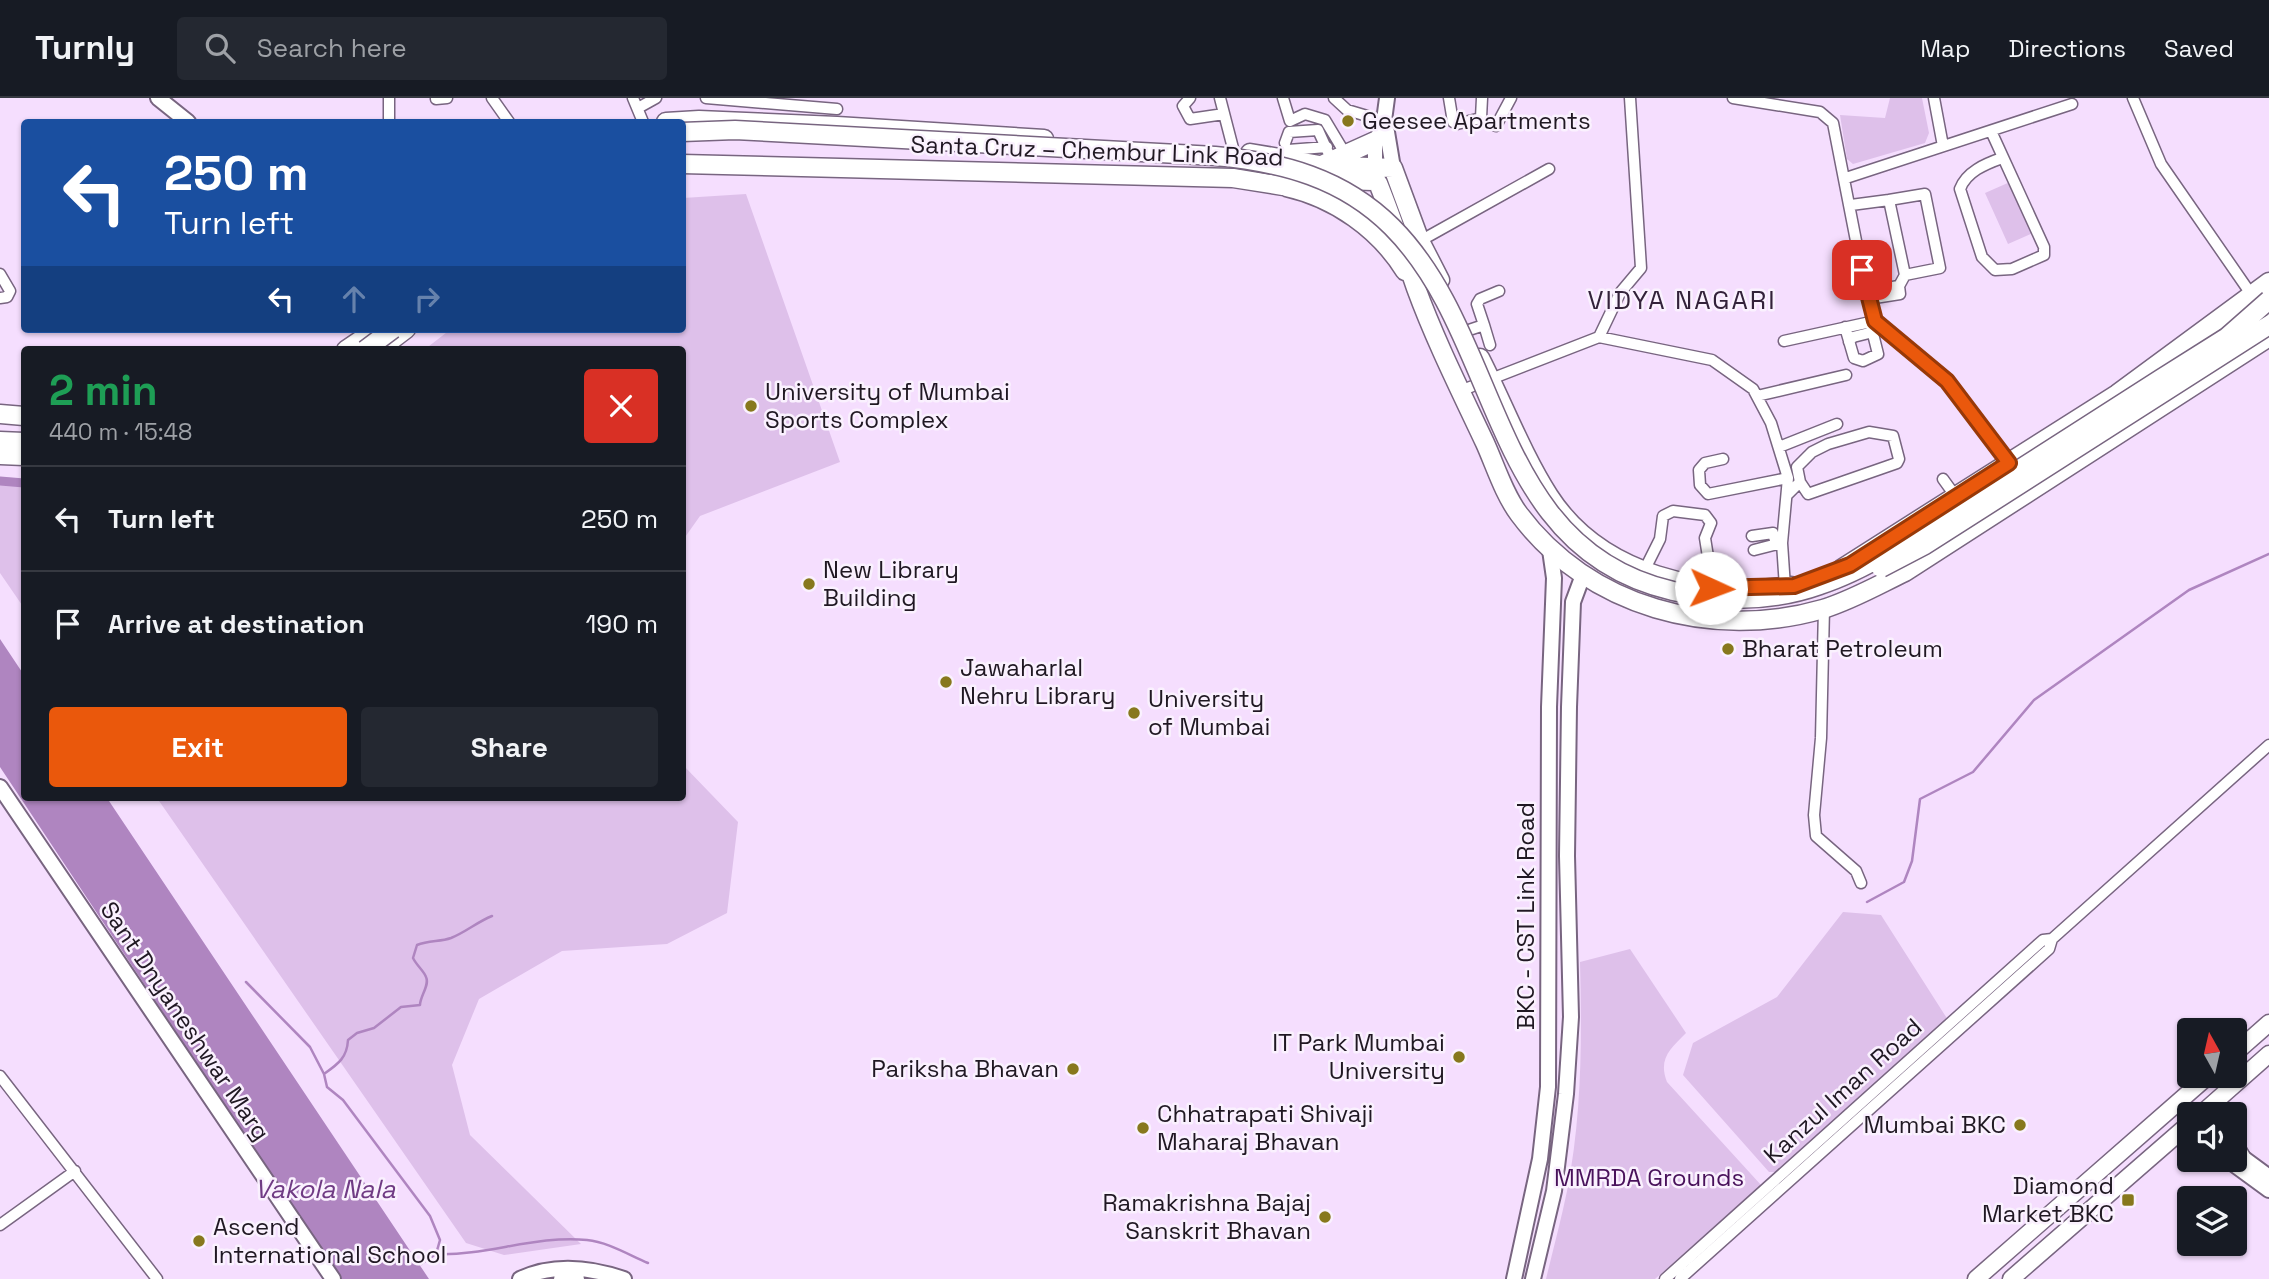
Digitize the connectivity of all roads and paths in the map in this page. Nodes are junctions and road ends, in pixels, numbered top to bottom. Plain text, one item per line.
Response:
1 (158, 98) edge
2 (390, 98) edge
3 (492, 98) edge
4 (633, 98) edge
5 (656, 98) edge
6 (706, 98) edge
7 (1190, 98) edge
8 (1220, 98) edge
9 (1283, 98) edge
10 (1334, 98) edge
11 (1387, 98) edge
12 (1449, 98) edge
13 (1511, 98) edge
14 (1630, 98) edge
15 (1733, 98) edge
16 (1934, 98) edge
17 (2133, 98) edge
18 (1483, 103) edge
19 (2072, 104) dead end
20 (638, 108) junction
21 (837, 111) edge
22 (1504, 112) junction
23 (1224, 114) junction
24 (184, 119) edge
25 (390, 119) edge
26 (507, 119) edge
27 (642, 119) edge
28 (686, 121) edge
29 (1496, 125) dead end
30 (1381, 130) junction
31 (1991, 131) junction
32 (686, 132) edge
33 (945, 132) junction
34 (686, 143) edge
35 (1943, 146) junction
36 (1285, 150) junction
37 (1234, 152) junction
38 (2002, 158) junction
39 (1328, 161) junction
40 (686, 163) edge
41 (943, 168) junction
42 (1549, 169) dead end
43 (1386, 176) junction
44 (1846, 178) junction
45 (1281, 186) junction
46 (1889, 200) junction
47 (1851, 205) junction
48 (1400, 238) junction
49 (1420, 241) junction
50 (0, 274) edge
51 (1905, 275) junction
52 (2269, 282) edge
53 (1417, 289) junction
54 (1499, 291) dead end
55 (2250, 294) junction
56 (1867, 295) junction
57 (0, 298) edge
58 (2269, 300) edge
59 (2269, 309) edge
60 (2269, 315) edge
61 (1483, 325) junction
62 (1873, 325) junction
63 (2269, 325) edge
64 (1845, 327) junction
65 (1466, 331) junction
66 (384, 333) edge
67 (401, 333) edge
68 (1599, 337) junction
69 (2269, 337) edge
70 (1784, 341) dead end
71 (1849, 342) junction
72 (359, 344) edge
73 (2228, 344) junction
74 (1490, 345) dead end
75 (384, 346) edge
76 (1846, 375) dead end
77 (1491, 380) junction
78 (1460, 391) junction
79 (1757, 396) junction
80 (0, 414) edge
81 (21, 416) edge
82 (1837, 424) dead end
83 (0, 426) edge
84 (21, 427) edge
85 (0, 441) edge
86 (21, 442) edge
87 (1779, 447) junction
88 (0, 455) edge
89 (21, 456) edge
90 (1723, 459) dead end
91 (2009, 463) junction
92 (1788, 478) junction
93 (1943, 480) dead end
94 (1800, 482) junction
95 (1788, 494) junction
96 (1956, 497) junction
97 (1752, 536) dead end
98 (1779, 543) junction
99 (1550, 550) junction
100 (1754, 550) dead end
101 (1644, 571) junction
102 (1583, 575) junction
103 (1882, 583) junction
104 (1785, 587) junction
105 (1713, 588) junction
106 (1742, 589) junction
107 (1824, 608) junction
108 (1741, 621) junction
109 (1549, 707) junction
110 (1569, 707) junction
111 (2269, 745) edge
112 (0, 787) edge
113 (1567, 829) junction
114 (1548, 831) junction
115 (1861, 883) dead end
116 (2052, 939) junction
117 (2269, 1023) edge
118 (2247, 1042) edge
119 (2269, 1054) edge
120 (0, 1076) edge
121 (2194, 1088) edge
122 (2227, 1091) junction
123 (2215, 1102) edge
124 (2226, 1102) edge
125 (2168, 1111) junction
126 (2177, 1118) edge
127 (1544, 1119) junction
128 (1562, 1121) junction
129 (2177, 1136) edge
130 (2247, 1162) edge
131 (2247, 1167) edge
132 (75, 1171) junction
133 (2269, 1177) edge
134 (2269, 1190) edge
135 (1530, 1209) junction
136 (1549, 1213) junction
137 (0, 1225) edge
138 (157, 1279) edge
139 (333, 1279) edge
140 (520, 1279) edge
141 (561, 1279) edge
142 (577, 1279) edge
143 (624, 1279) edge
144 (1514, 1279) edge
145 (1533, 1279) edge
146 (1665, 1279) edge
147 (1680, 1279) edge
148 (1976, 1279) edge
149 (2011, 1279) edge

1 - 24 street
2 - 25 street
3 - 26 street
4 - 20 street
5 - 20 street
6 - 21 street
7 - 23 street
8 - 23 street
9 - 39 street
10 - 30 street
11 - 30 street
12 - 18 street
13 - 22 street
14 - 68 street
15 - 44 street
16 - 35 street
17 - 55 street
18 - 22 street
19 - 31 street
20 - 27 street
21 - 28 highway, Santa Cruz – Chembur Link Road
21 - 33 highway, Santa Cruz – Chembur Link Road
22 - 29 street
23 - 37 street
30 - 39 highway
30 - 43 street
31 - 35 street
31 - 38 street
32 - 73 highway, bridge
33 - 37 highway, Santa Cruz – Chembur Link Road
33 - 41 highway
34 - 73 highway, bridge
35 - 44 street
36 - 37 highway, Santa Cruz – Chembur Link Road
36 - 39 highway, Santa Cruz – Chembur Link Road
36 - 39 street
36 - 45 highway
38 - 38 street
39 - 43 highway, Santa Cruz – Chembur Link Road
39 - 45 highway, Santa Cruz – Chembur Link Road
39 - 48 highway
40 - 41 highway, Santa Cruz – Chembur Link Road
41 - 45 highway, Santa Cruz – Chembur Link Road
42 - 49 street
43 - 48 highway
43 - 49 highway
44 - 47 street
45 - 53 highway
46 - 47 street
46 - 51 street
46 - 51 street
47 - 56 street
48 - 53 highway
49 - 65 highway
50 - 57 street
51 - 56 street
52 - 55 highway
53 - 78 highway
54 - 61 street
55 - 60 street
55 - 91 highway
56 - 62 street
58 - 73 highway, bridge
59 - 73 highway, bridge
61 - 65 street
61 - 74 street
62 - 64 street
62 - 71 street
62 - 71 street
62 - 91 street
63 - 73 highway, bridge
64 - 70 street
64 - 71 street
65 - 77 highway
66 - 72 highway, bridge
67 - 75 highway
68 - 77 street
68 - 79 street
69 - 103 highway
73 - 103 highway
76 - 79 street
77 - 78 street
77 - 101 highway
78 - 99 highway
79 - 87 street
80 - 81 highway
82 - 87 street
83 - 84 highway
85 - 86 highway
87 - 92 street
88 - 89 highway
90 - 92 street
91 - 96 highway
92 - 95 street
93 - 96 street
94 - 94 street
94 - 95 street
95 - 98 street
96 - 104 highway
97 - 98 street
98 - 100 street
98 - 104 street
99 - 102 highway
99 - 109 street, BKC - CST Link Road
101 - 105 highway
101 - 105 street
102 - 108 highway
102 - 110 street, BKC - CST Link Road
103 - 107 highway
104 - 106 highway
105 - 106 highway
106 - 108 highway
107 - 108 highway
107 - 115 street
109 - 110 street
109 - 114 street, BKC - CST Link Road
110 - 113 street, BKC - CST Link Road
111 - 116 street, Kanzul Iman Road
112 - 139 street, Sant Dnyaneshwar Marg
113 - 114 street
113 - 128 street, BKC - CST Link Road
114 - 127 street, BKC - CST Link Road
116 - 146 street, Kanzul Iman Road
116 - 147 street, Kanzul Iman Road
117 - 118 main road
119 - 122 main road
120 - 132 street
121 - 125 main road
122 - 123 main road
122 - 124 main road
125 - 126 street
125 - 148 main road
127 - 128 street
127 - 135 street, BKC - CST Link Road
128 - 136 street, BKC - CST Link Road
129 - 149 main road
130 - 133 street
131 - 134 street
132 - 137 street
132 - 138 street
135 - 136 street
135 - 144 street, BKC - CST Link Road
136 - 145 street, BKC - CST Link Road
140 - 143 street
141 - 142 street

